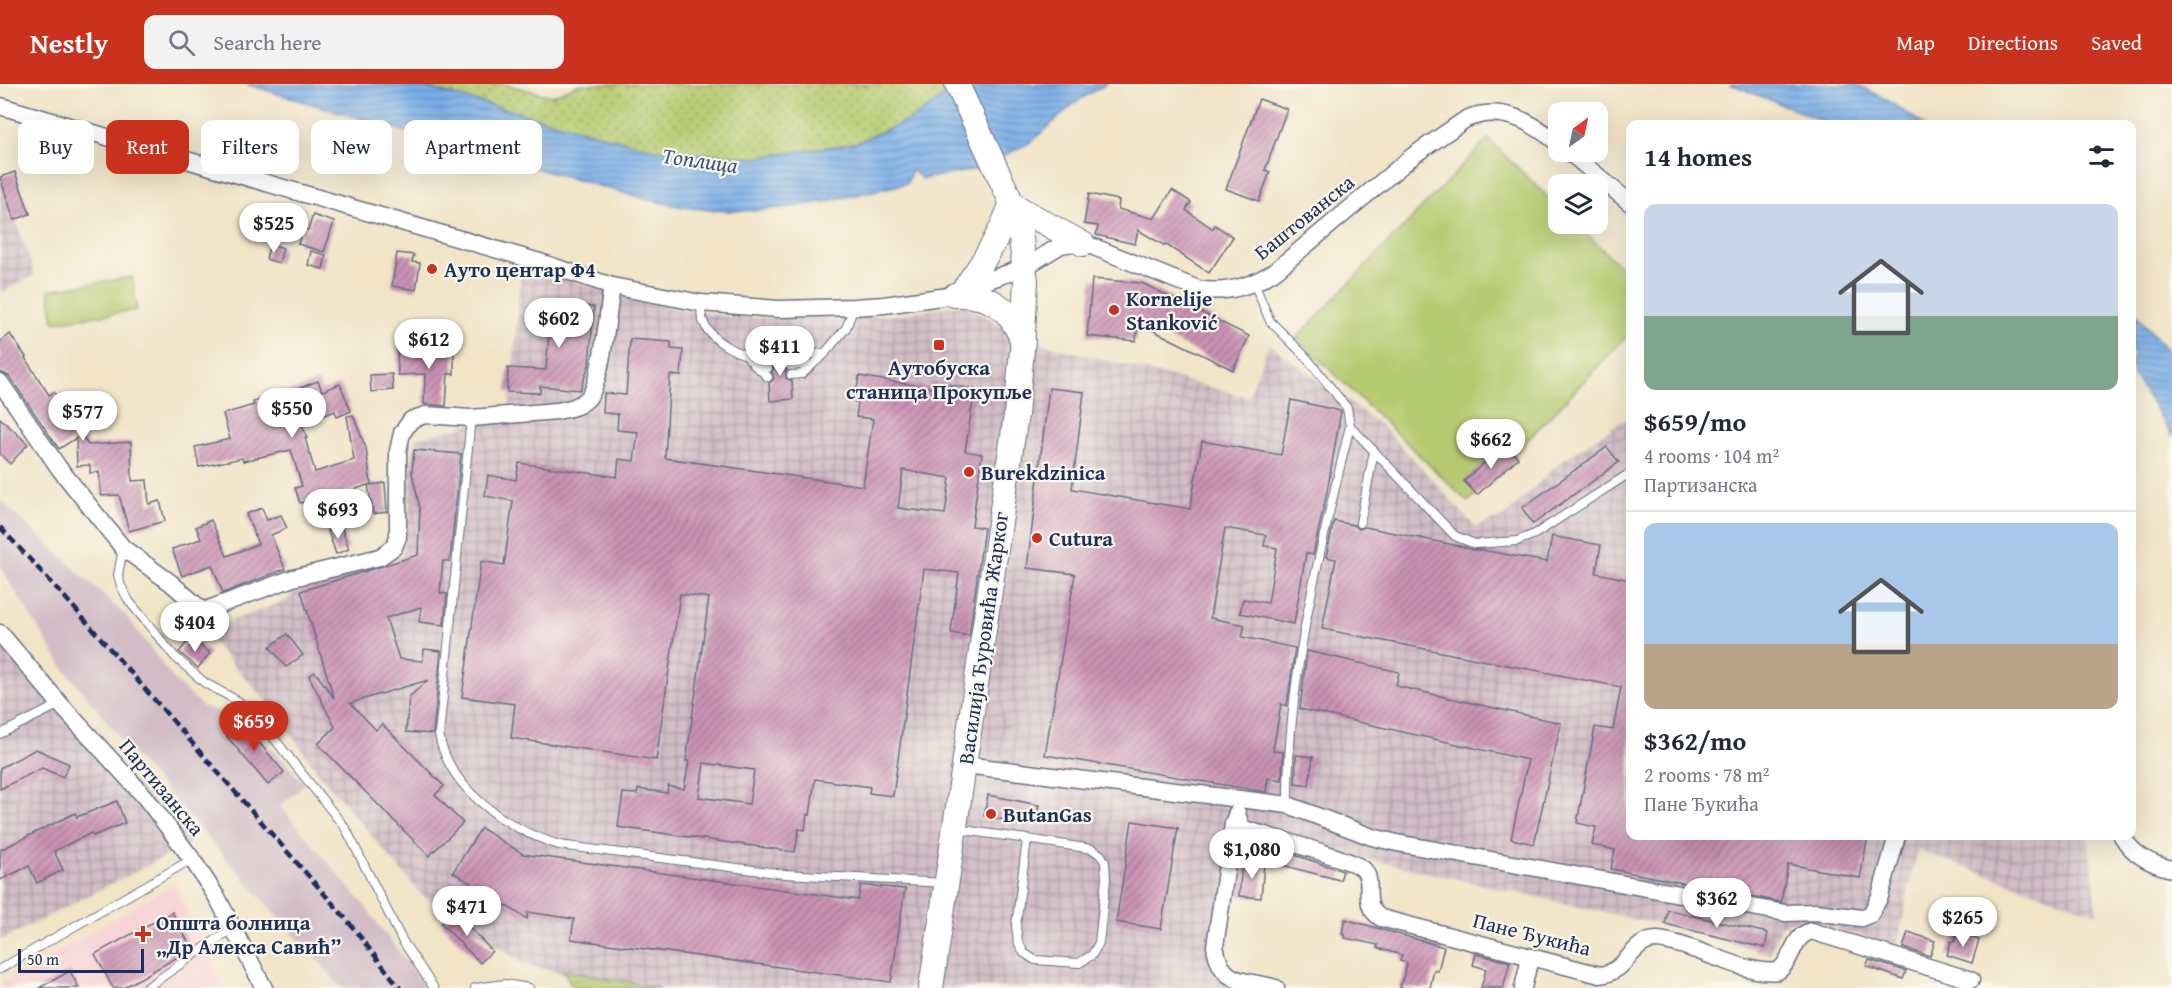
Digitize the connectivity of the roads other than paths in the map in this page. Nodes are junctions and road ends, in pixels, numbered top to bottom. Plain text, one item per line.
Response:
1 (957, 84) edge
2 (0, 106) edge
3 (1548, 136) edge
4 (1581, 162) edge
5 (1010, 200) junction
6 (1626, 200) edge
7 (1083, 244) junction
8 (1025, 267) junction
9 (1254, 283) junction
10 (612, 286) junction
11 (959, 292) junction
12 (701, 303) junction
13 (854, 307) junction
14 (1023, 342) junction
15 (825, 353) junction
16 (746, 355) junction
17 (790, 356) dead end
18 (767, 357) dead end
19 (791, 371) dead end
20 (768, 372) dead end
21 (0, 382) edge
22 (471, 418) junction
23 (1350, 426) junction
24 (1374, 451) junction
25 (1626, 476) edge
26 (1360, 523) dead end
27 (123, 548) junction
28 (0, 633) edge
29 (60, 704) junction
30 (0, 734) edge
31 (964, 765) junction
32 (1261, 800) junction
33 (1288, 805) junction
34 (1237, 813) junction
35 (955, 829) junction
36 (1028, 839) junction
37 (1896, 840) edge
38 (2125, 840) edge
39 (192, 859) junction
40 (2172, 868) edge
41 (947, 883) junction
42 (233, 928) junction
43 (1530, 958) junction
44 (0, 969) edge
45 (1971, 980) dead end
46 (146, 988) edge
47 (264, 988) edge
48 (434, 988) edge
49 (475, 988) edge
50 (529, 988) edge
51 (931, 988) edge
52 (1277, 988) edge
53 (1523, 988) edge

1 - 5 main road, Василија Ђуровића Жарког
2 - 10 street
3 - 9 street, Баштованска
4 - 6 street
5 - 7 main road
5 - 8 main road, Василија Ђуровића Жарког
5 - 11 main road
7 - 8 street
7 - 9 street, Баштованска
8 - 11 street
8 - 14 main road, Василија Ђуровића Жарког
9 - 23 lane
10 - 12 street
10 - 22 street
11 - 13 street
11 - 14 main road
12 - 13 street
12 - 16 lane
13 - 15 lane
14 - 31 main road, Василија Ђуровића Жарког
15 - 17 lane
15 - 19 lane
16 - 18 lane
16 - 20 lane
21 - 27 street
22 - 27 street
22 - 41 lane
23 - 24 lane
23 - 33 lane
24 - 25 lane
24 - 26 lane
27 - 48 lane
28 - 29 street, Партизанска
29 - 30 lane
29 - 39 street, Партизанска
31 - 32 street
31 - 35 main road, Василија Ђуровића Жарког
32 - 33 street
32 - 34 street
33 - 37 street
34 - 43 street, Пане Ђукића
34 - 52 street
35 - 36 lane
35 - 41 main road, Василија Ђуровића Жарког
36 - 36 lane
38 - 40 street
39 - 42 street, Партизанска
39 - 44 lane
41 - 51 main road, Василија Ђуровића Жарког
42 - 46 lane
42 - 47 street, Партизанска
43 - 45 street, Пане Ђукића
43 - 53 street
49 - 50 lane

